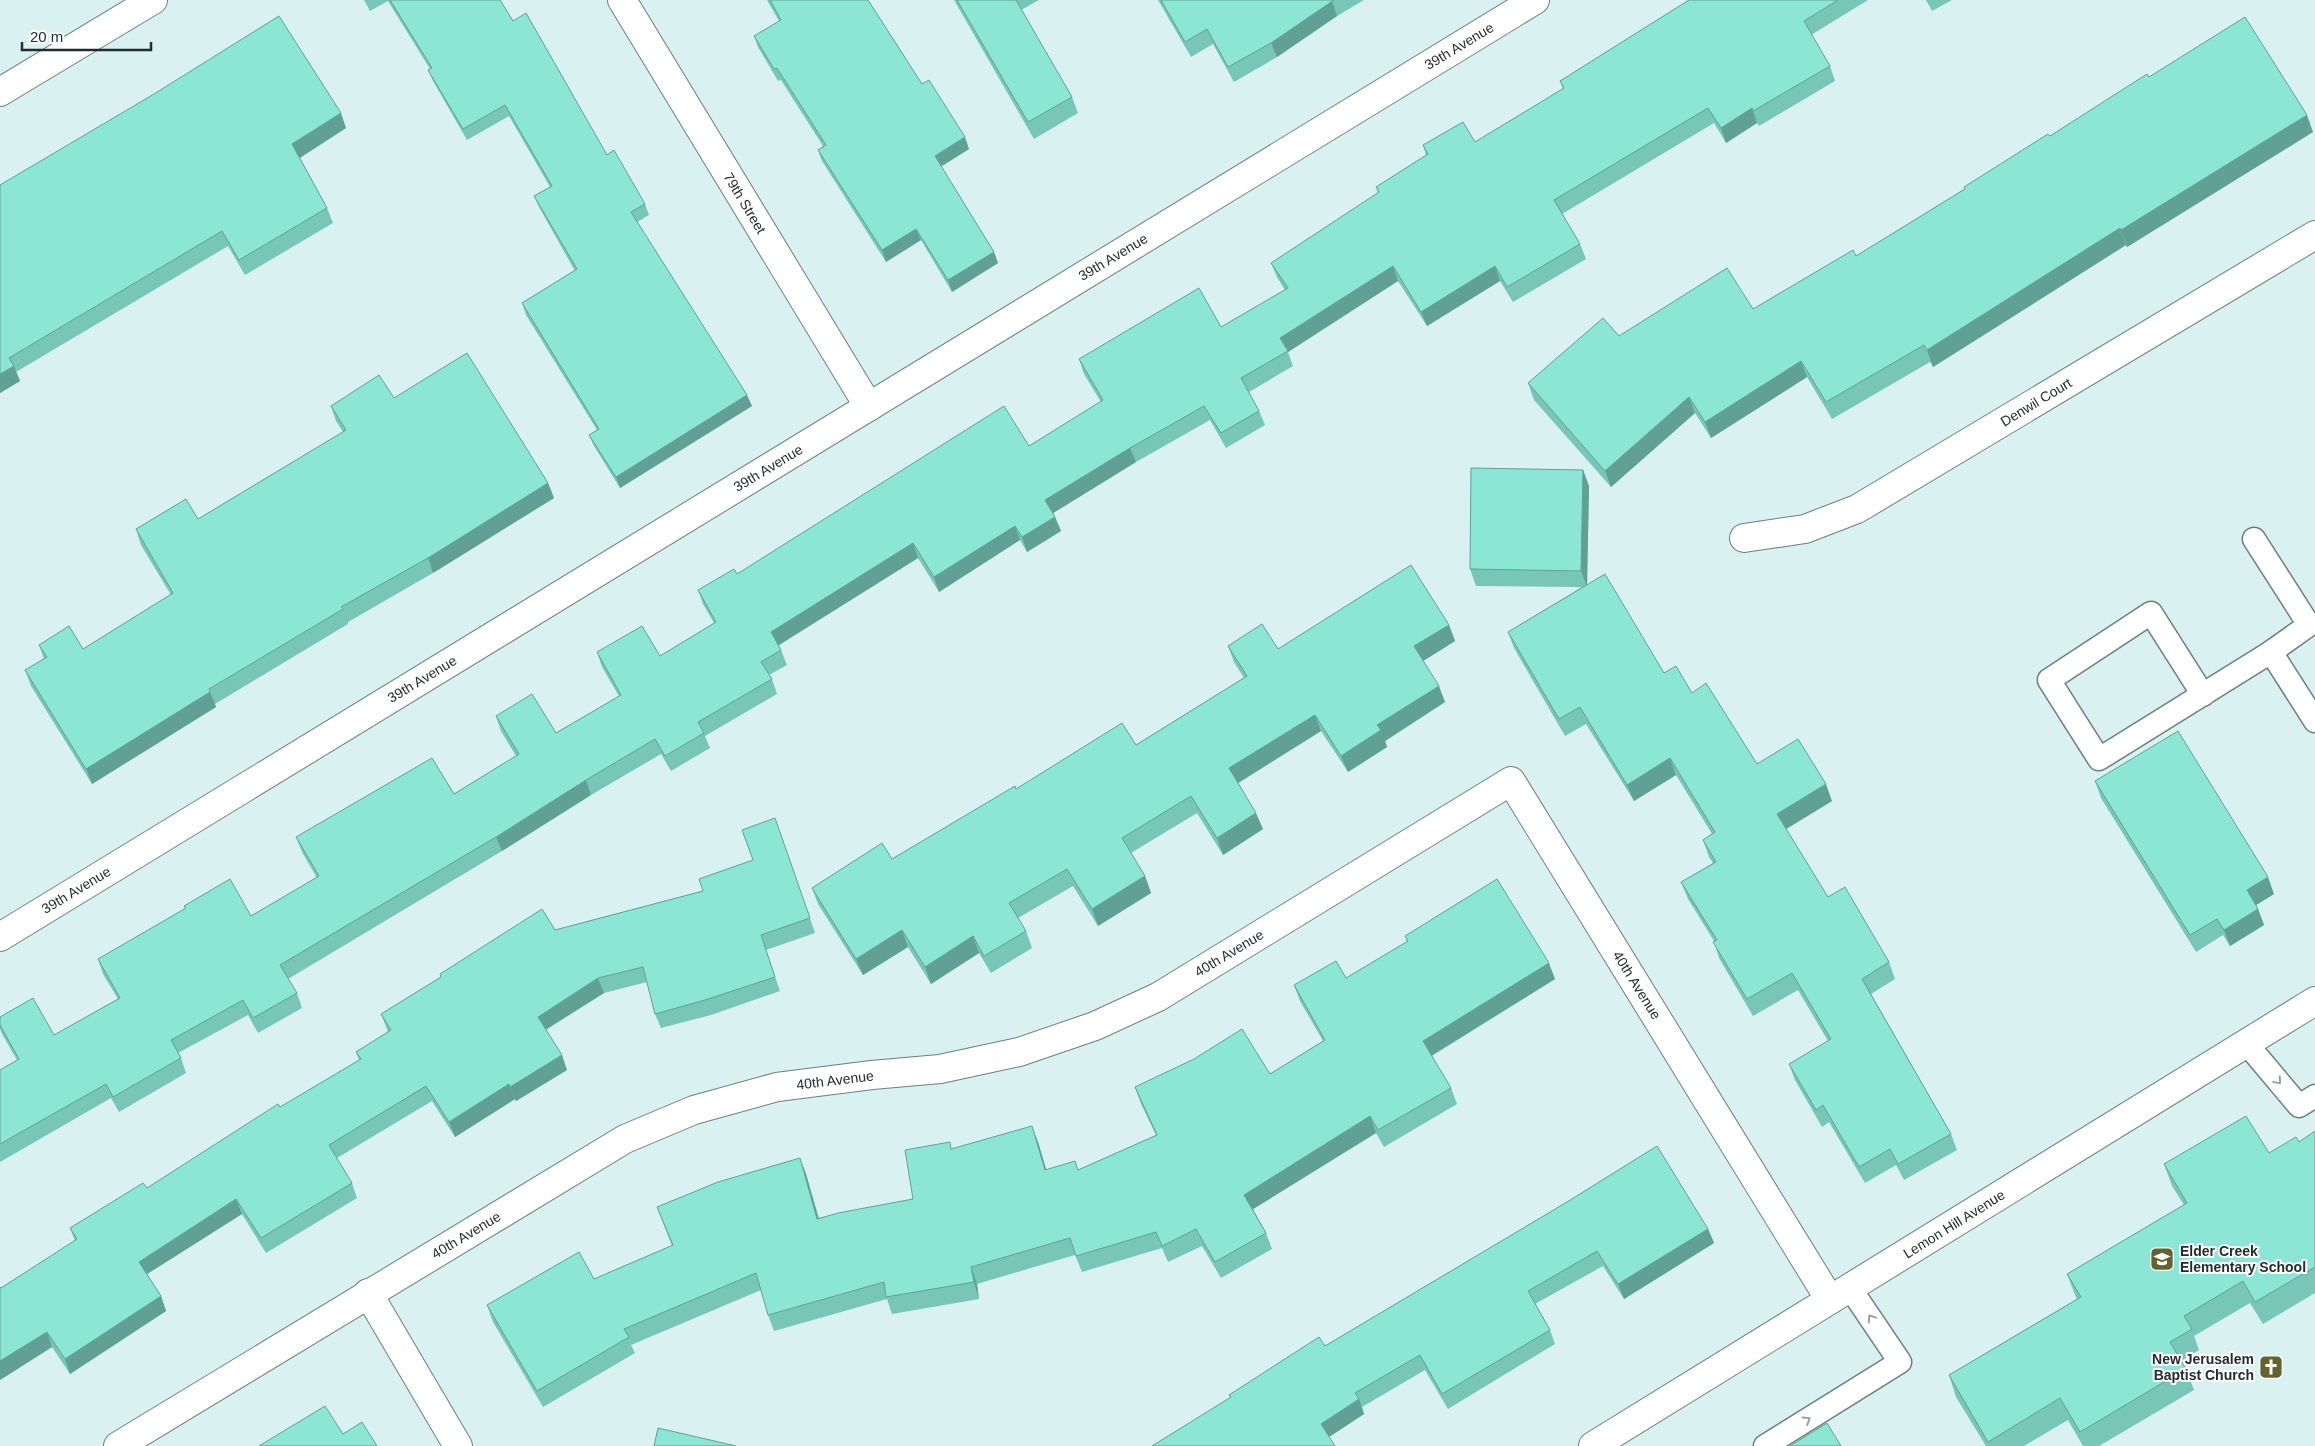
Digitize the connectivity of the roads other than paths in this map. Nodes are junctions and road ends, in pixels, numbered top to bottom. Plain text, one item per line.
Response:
1 (153, 0) edge
2 (622, 0) edge
3 (1535, 0) edge
4 (0, 92) edge
5 (2315, 235) edge
6 (869, 407) junction
7 (1744, 538) dead end
8 (2254, 539) dead end
9 (2271, 652) junction
10 (2202, 695) junction
11 (2315, 721) edge
12 (0, 936) edge
13 (2315, 1001) edge
14 (2246, 1043) junction
15 (2315, 1096) edge
16 (368, 1294) junction
17 (1840, 1294) junction
18 (118, 1446) edge
19 (458, 1446) edge
20 (1594, 1446) edge
21 (1765, 1446) edge

1 - 4 street
2 - 6 street, 79th Street
3 - 6 street, 39th Avenue
5 - 7 street, Denwil Court
6 - 12 street, 39th Avenue
8 - 9 lane
9 - 10 lane
9 - 11 lane
10 - 10 lane
13 - 14 street, Lemon Hill Avenue
14 -> 15 lane
14 - 17 street, Lemon Hill Avenue
16 - 17 street, 40th Avenue
16 - 18 street, 40th Avenue
16 - 19 street
17 - 20 street, Lemon Hill Avenue
21 -> 17 lane

